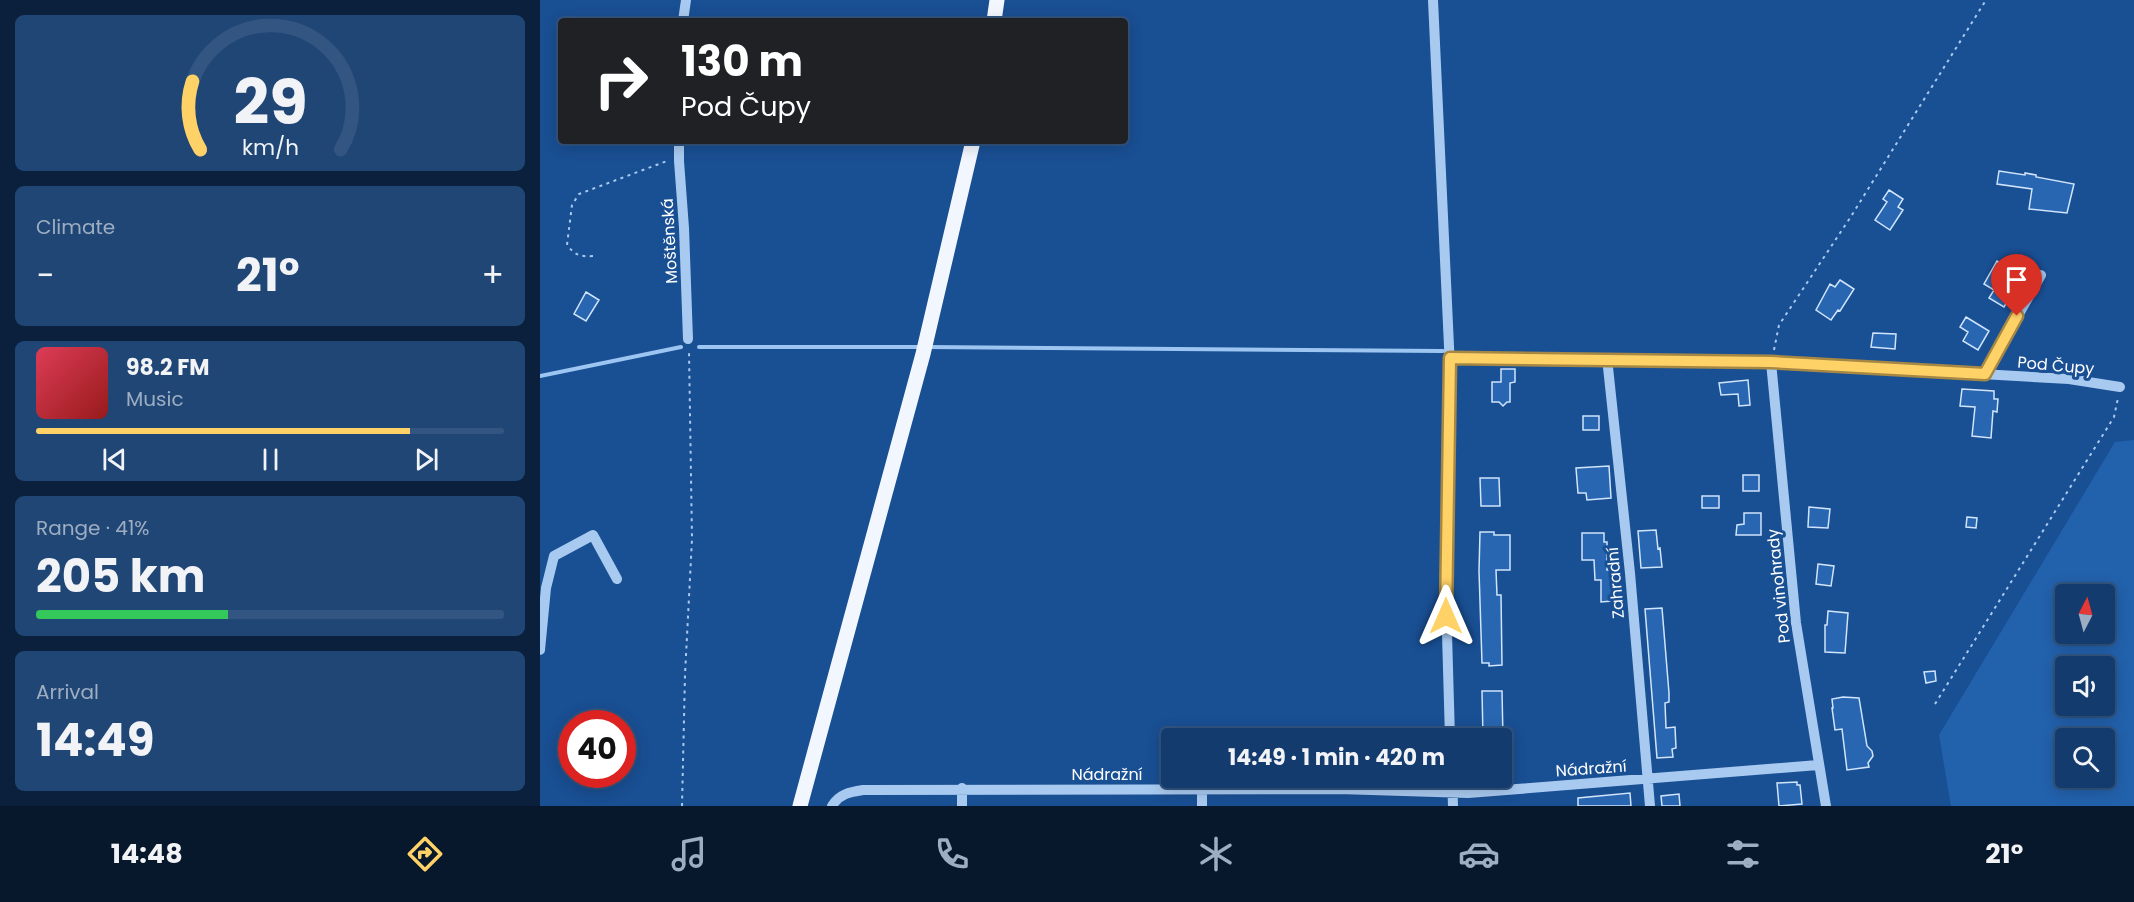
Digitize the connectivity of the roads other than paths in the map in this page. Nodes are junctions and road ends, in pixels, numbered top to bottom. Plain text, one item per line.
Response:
1 (686, 0) edge
2 (997, 0) edge
3 (1433, 0) edge
4 (683, 18) edge
5 (994, 18) edge
6 (679, 144) edge
7 (972, 144) edge
8 (2041, 275) dead end
9 (688, 339) road end
10 (1450, 358) junction
11 (1607, 358) junction
12 (1771, 362) junction
13 (1985, 374) junction
14 (2120, 387) road end
15 (617, 579) dead end
16 (540, 650) edge
17 (1450, 728) edge
18 (1818, 765) junction
19 (1648, 779) junction
20 (962, 788) junction
21 (1453, 788) edge
22 (1202, 789) junction
23 (1453, 793) junction
24 (800, 806) edge
25 (832, 806) edge
26 (962, 806) edge
27 (1202, 806) edge
28 (1453, 806) edge
29 (1650, 806) edge
30 (1826, 806) edge

1 - 4 street
2 - 5 main road
3 - 10 street
6 - 9 street, Moštěnská
7 - 24 main road
8 - 13 street
10 - 11 street, Pod Čupy
10 - 17 street
11 - 12 street, Pod Čupy
11 - 19 street, Zahradní
12 - 13 street, Pod Čupy
12 - 18 street, Pod vinohrady
13 - 14 street, Pod Čupy
15 - 16 street
18 - 19 street, Nádražní
18 - 30 street, Pod vinohrady
19 - 23 street, Nádražní
19 - 29 street, Zahradní
20 - 22 street, Nádražní
20 - 25 street, Nádražní
20 - 26 street
21 - 23 street
22 - 23 street, Nádražní
22 - 27 street
23 - 28 street

